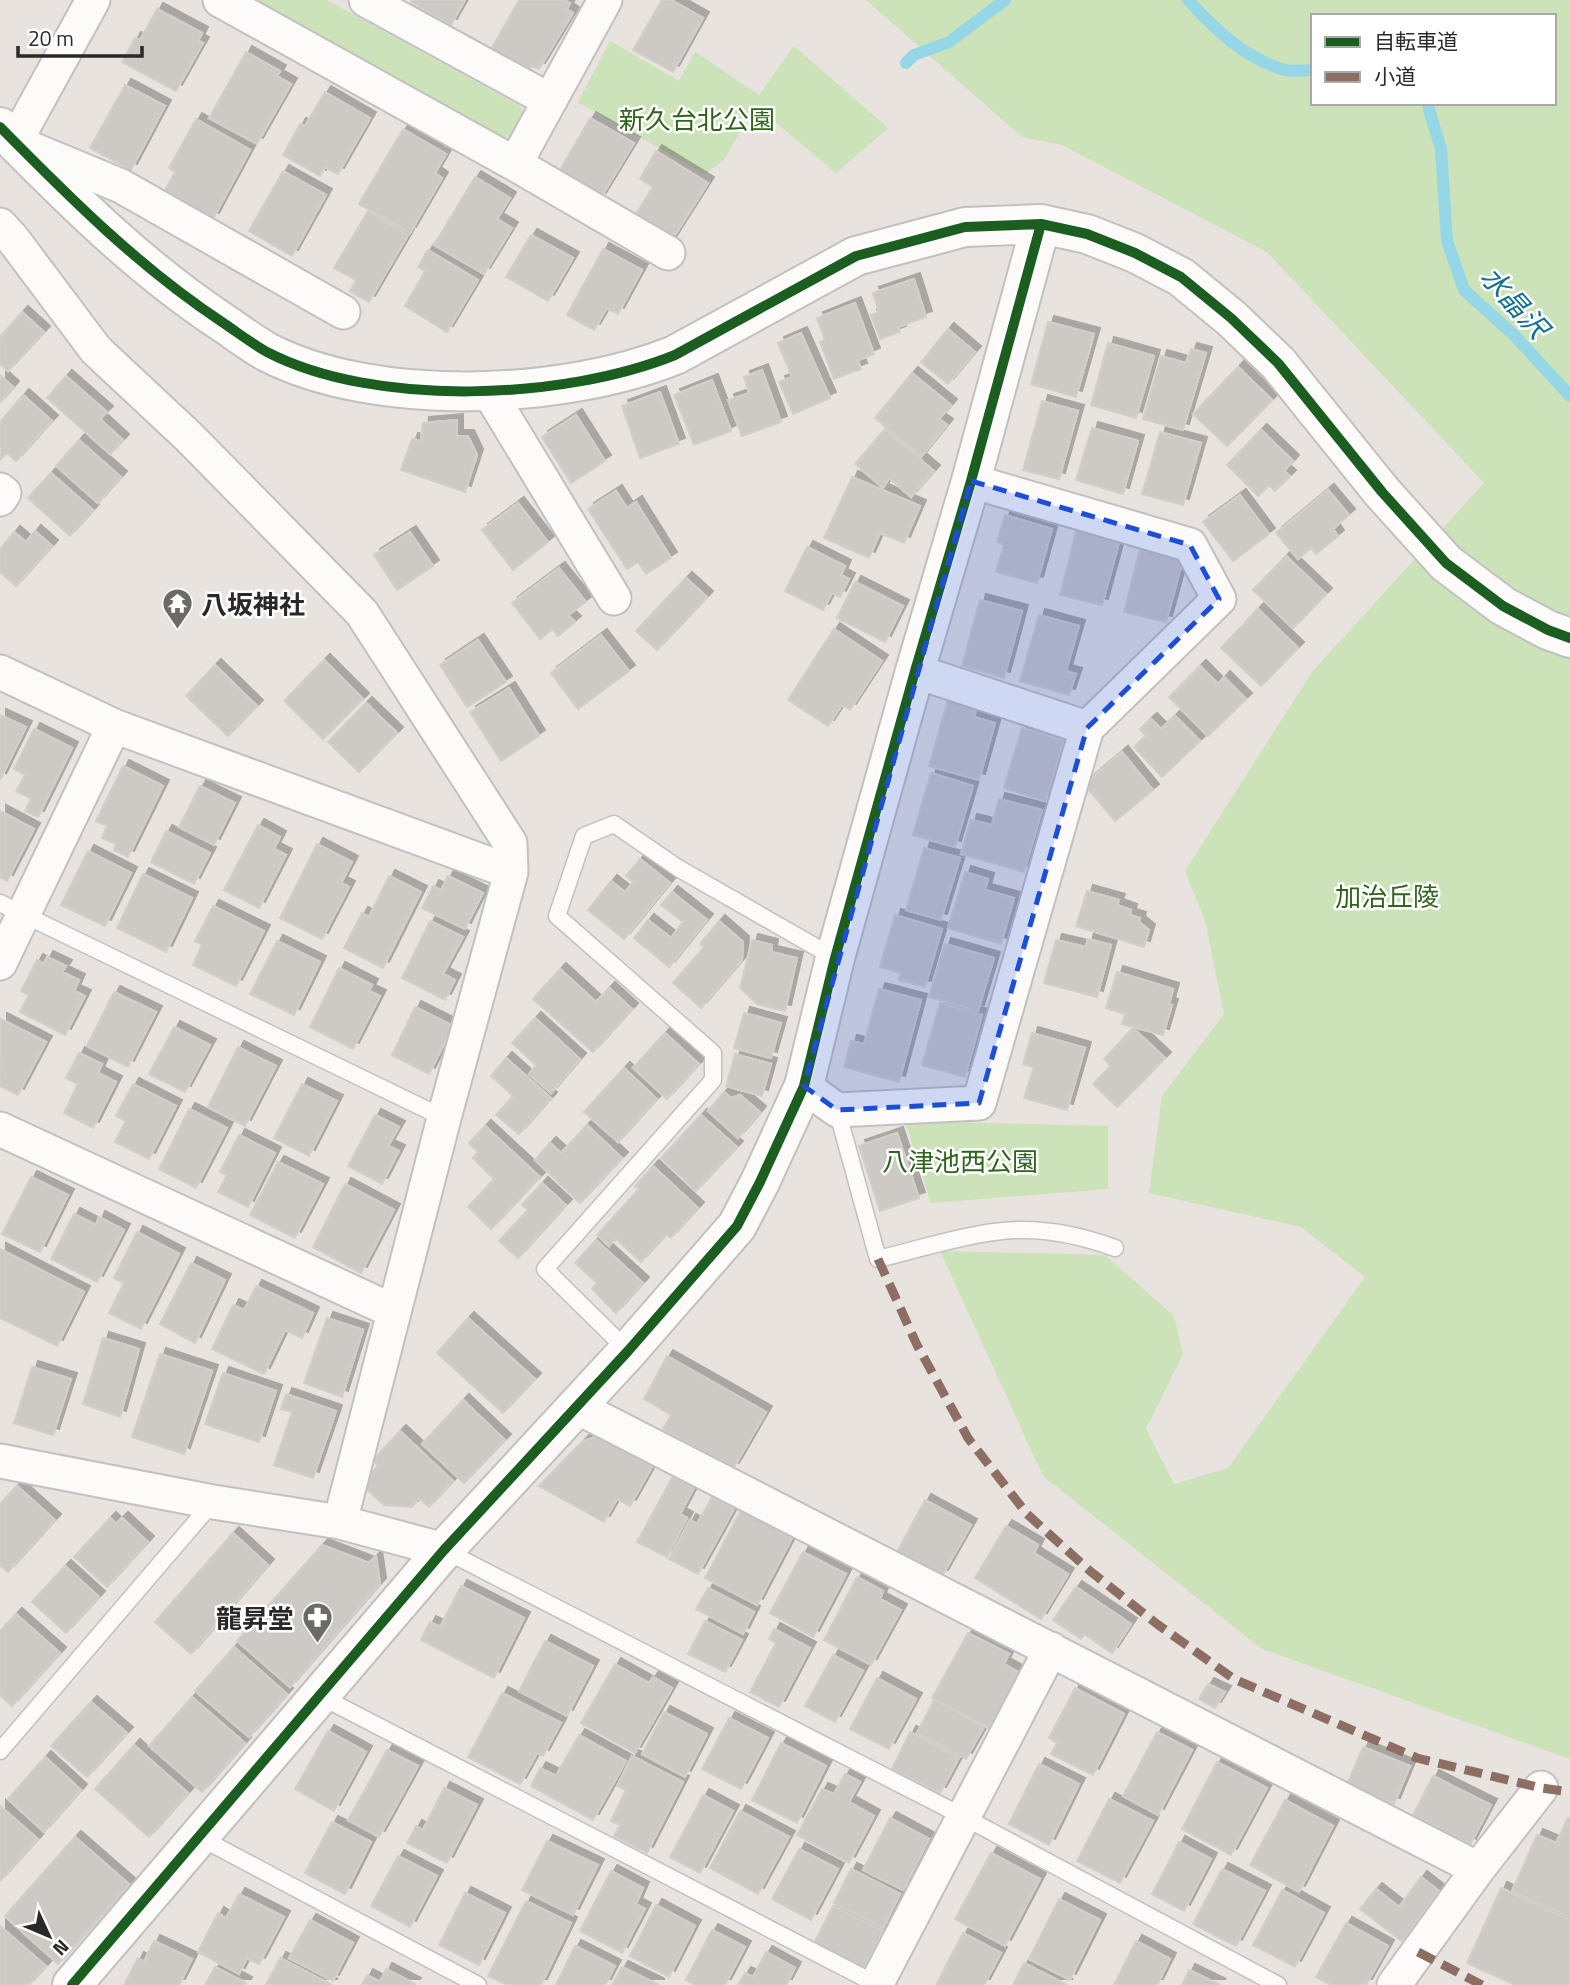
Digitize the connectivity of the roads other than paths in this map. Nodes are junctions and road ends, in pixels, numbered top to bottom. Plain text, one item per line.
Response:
1 (93, 0) edge
2 (220, 0) edge
3 (366, 0) edge
4 (604, 0) edge
5 (549, 100) junction
6 (7, 134) edge
7 (515, 164) junction
8 (1041, 223) junction
9 (0, 225) edge
10 (668, 253) dead end
11 (343, 312) dead end
12 (489, 392) junction
13 (971, 481) junction
14 (0, 490) edge
15 (0, 499) edge
16 (614, 598) dead end
17 (1570, 638) edge
18 (915, 671) junction
19 (0, 672) edge
20 (114, 726) junction
21 (1087, 728) junction
22 (511, 872) junction
23 (12, 909) edge
24 (835, 958) junction
25 (0, 964) edge
26 (804, 1086) junction
27 (837, 1110) junction
28 (444, 1118) junction
29 (0, 1129) edge
30 (1115, 1248) dead end
31 (393, 1311) junction
32 (628, 1351) junction
33 (577, 1406) junction
34 (0, 1461) edge
35 (213, 1502) junction
36 (340, 1522) junction
37 (444, 1550) junction
38 (1051, 1649) junction
39 (320, 1696) junction
40 (0, 1751) edge
41 (1541, 1788) dead end
42 (964, 1817) junction
43 (199, 1837) junction
44 (1478, 1870) junction
45 (72, 1985) edge
46 (478, 1985) edge
47 (877, 1985) edge
48 (1278, 1985) edge
49 (1394, 1985) edge

1 - 6 street
2 - 7 street
3 - 5 street
4 - 5 street
5 - 7 street
6 - 11 street
6 - 12 street
7 - 10 street
8 - 12 street
8 - 13 street
8 - 17 street
9 - 22 street
12 - 16 street
13 - 18 street
13 - 21 street
14 - 15 street
18 - 21 street
18 - 24 street
19 - 20 street
20 - 22 street
20 - 23 street
21 - 27 street
22 - 28 street
23 - 25 street
23 - 28 lane
24 - 26 street
24 - 32 lane
26 - 27 street
26 - 32 street
27 - 30 lane
28 - 31 street
29 - 31 street
31 - 36 street
32 - 33 street
33 - 37 street
33 - 38 street
34 - 35 street
35 - 36 street
35 - 40 lane
36 - 37 street
37 - 39 street
37 - 42 lane
38 - 42 street
38 - 44 street
39 - 43 street
39 - 47 lane
41 - 44 street
42 - 47 street
42 - 48 lane
43 - 45 street
43 - 46 lane
44 - 49 street

